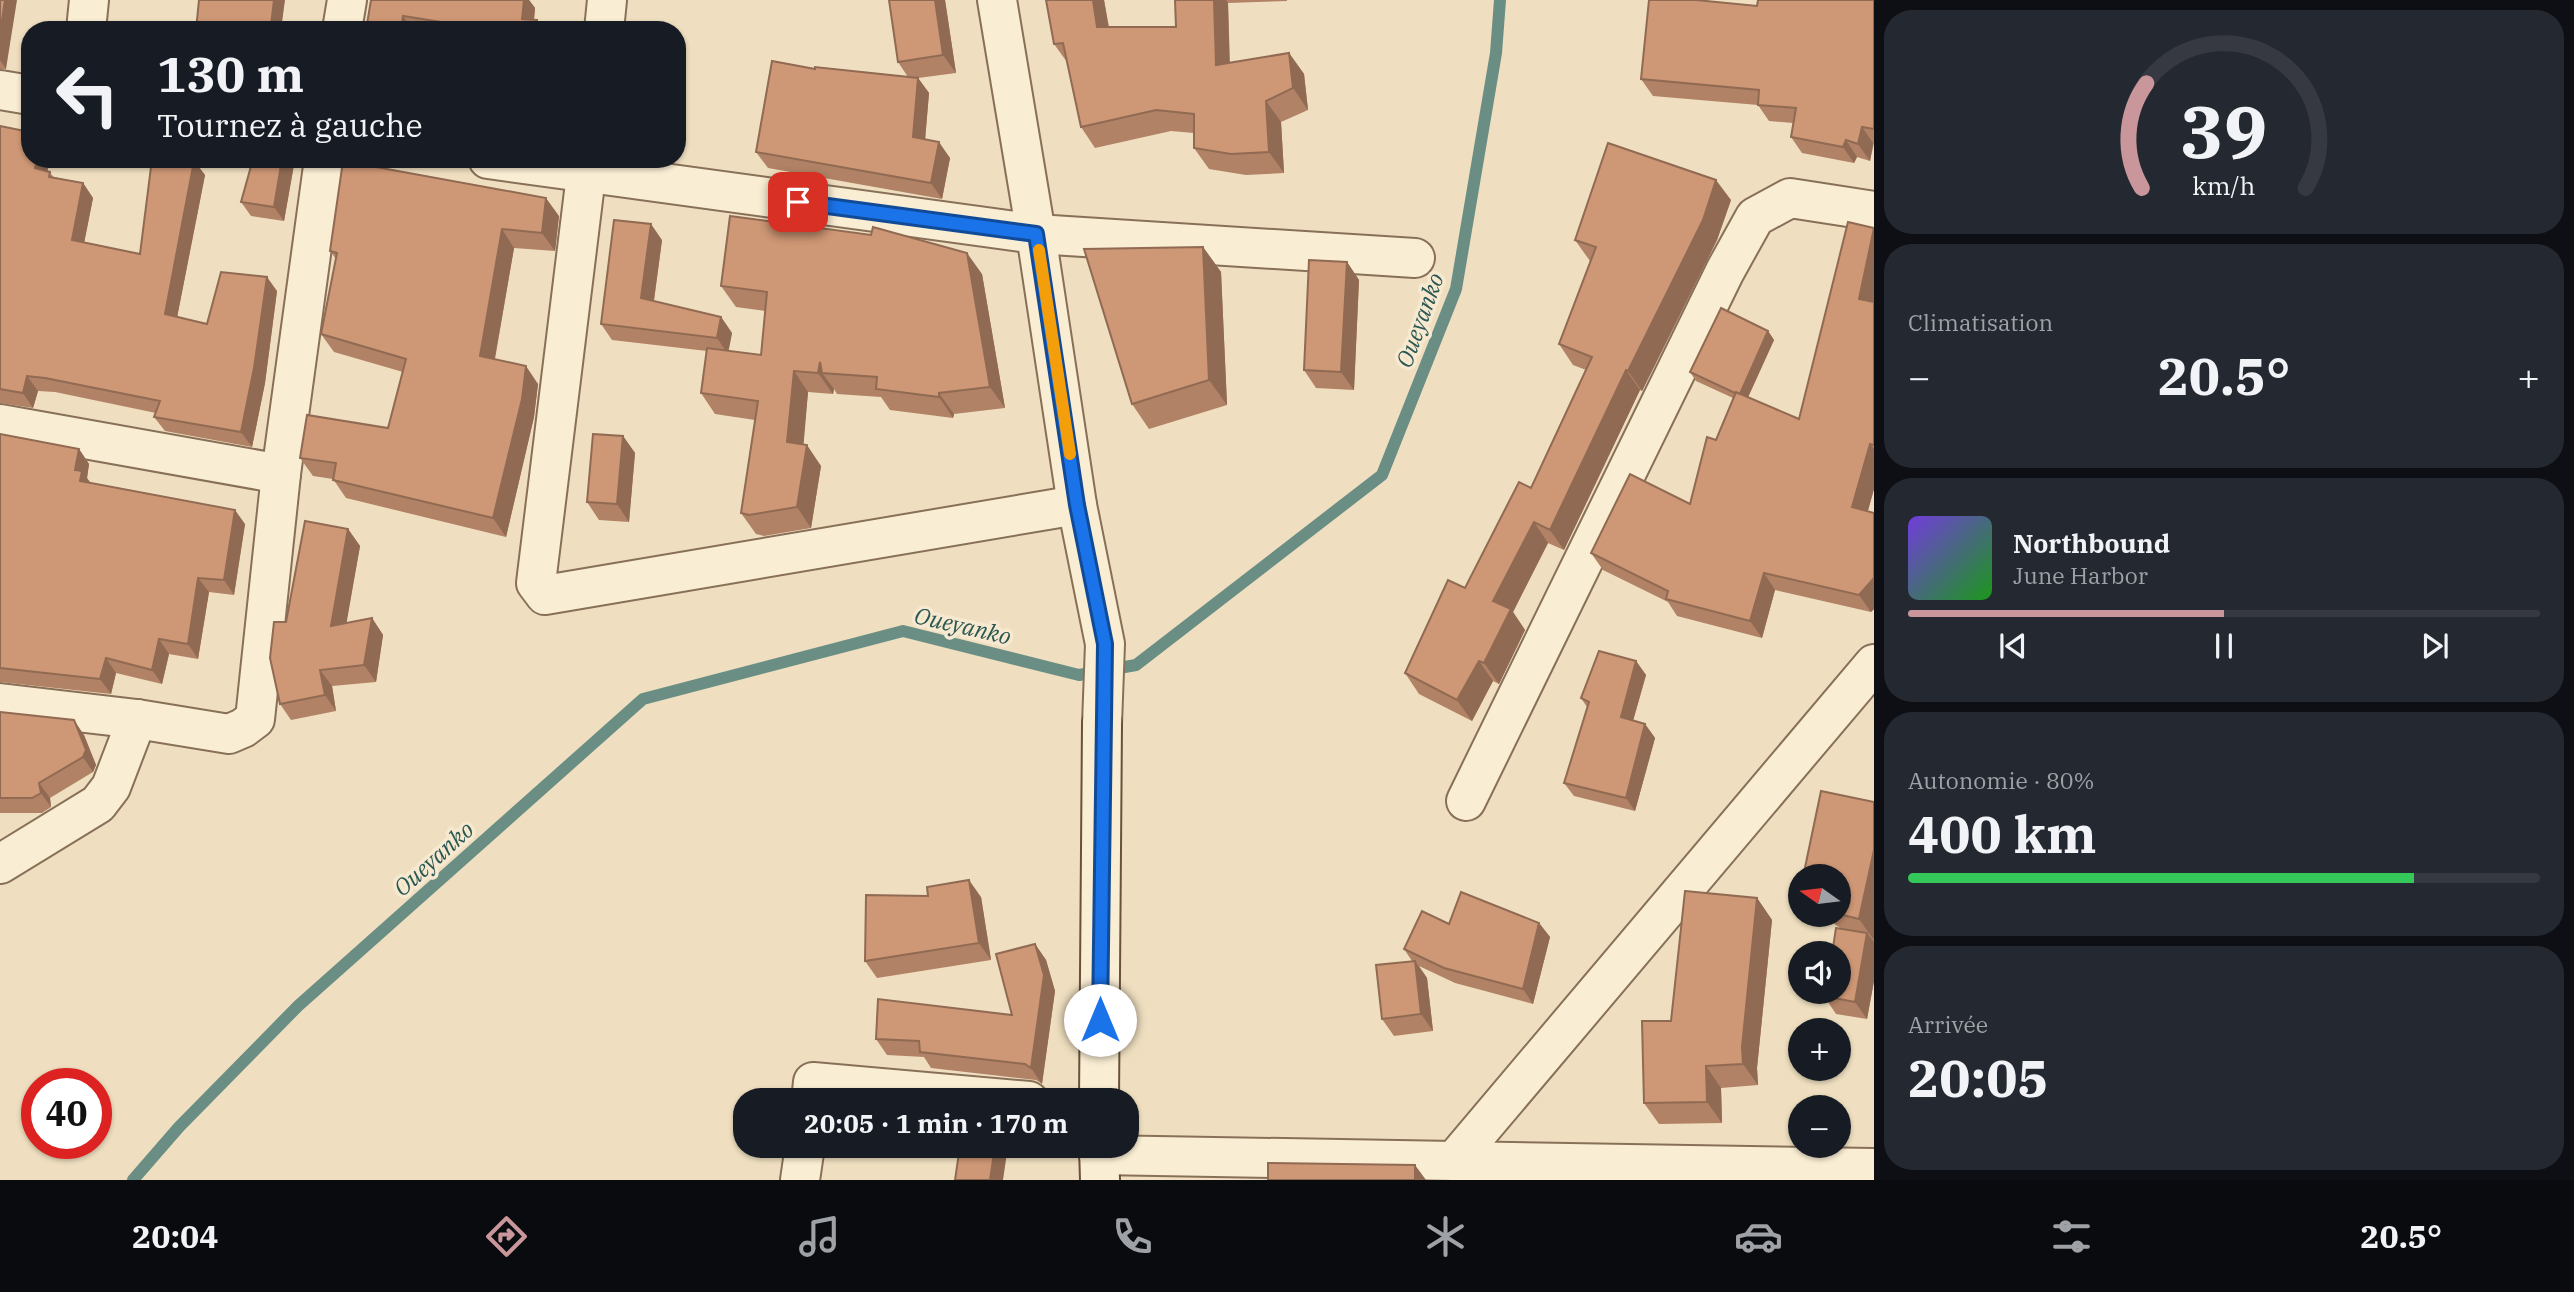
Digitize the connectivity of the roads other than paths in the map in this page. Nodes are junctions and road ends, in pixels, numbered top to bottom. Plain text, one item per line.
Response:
1 (89, 0) edge
2 (347, 0) edge
3 (607, 0) edge
4 (997, 0) edge
5 (87, 21) edge
6 (344, 21) edge
7 (605, 21) edge
8 (0, 90) edge
9 (21, 94) edge
10 (323, 168) edge
11 (587, 168) edge
12 (600, 168) edge
13 (1874, 211) edge
14 (1036, 234) junction
15 (1415, 258) dead end
16 (0, 424) edge
17 (281, 474) junction
18 (1077, 505) junction
19 (1874, 664) edge
20 (0, 703) edge
21 (137, 719) junction
22 (1466, 801) dead end
23 (0, 864) edge
24 (812, 1088) edge
25 (881, 1088) edge
26 (1099, 1088) edge
27 (803, 1158) edge
28 (1099, 1160) edge
29 (1454, 1161) junction
30 (1874, 1168) edge
31 (800, 1180) edge

1 - 5 street
2 - 6 street
3 - 7 street
4 - 14 street
8 - 9 street
10 - 17 street
11 - 18 street
12 - 14 street
13 - 22 street
14 - 15 street
14 - 18 street
16 - 17 street
17 - 21 street
18 - 26 street
19 - 29 street
20 - 21 street
21 - 23 street
24 - 25 street
27 - 31 street
28 - 29 street
29 - 30 street

